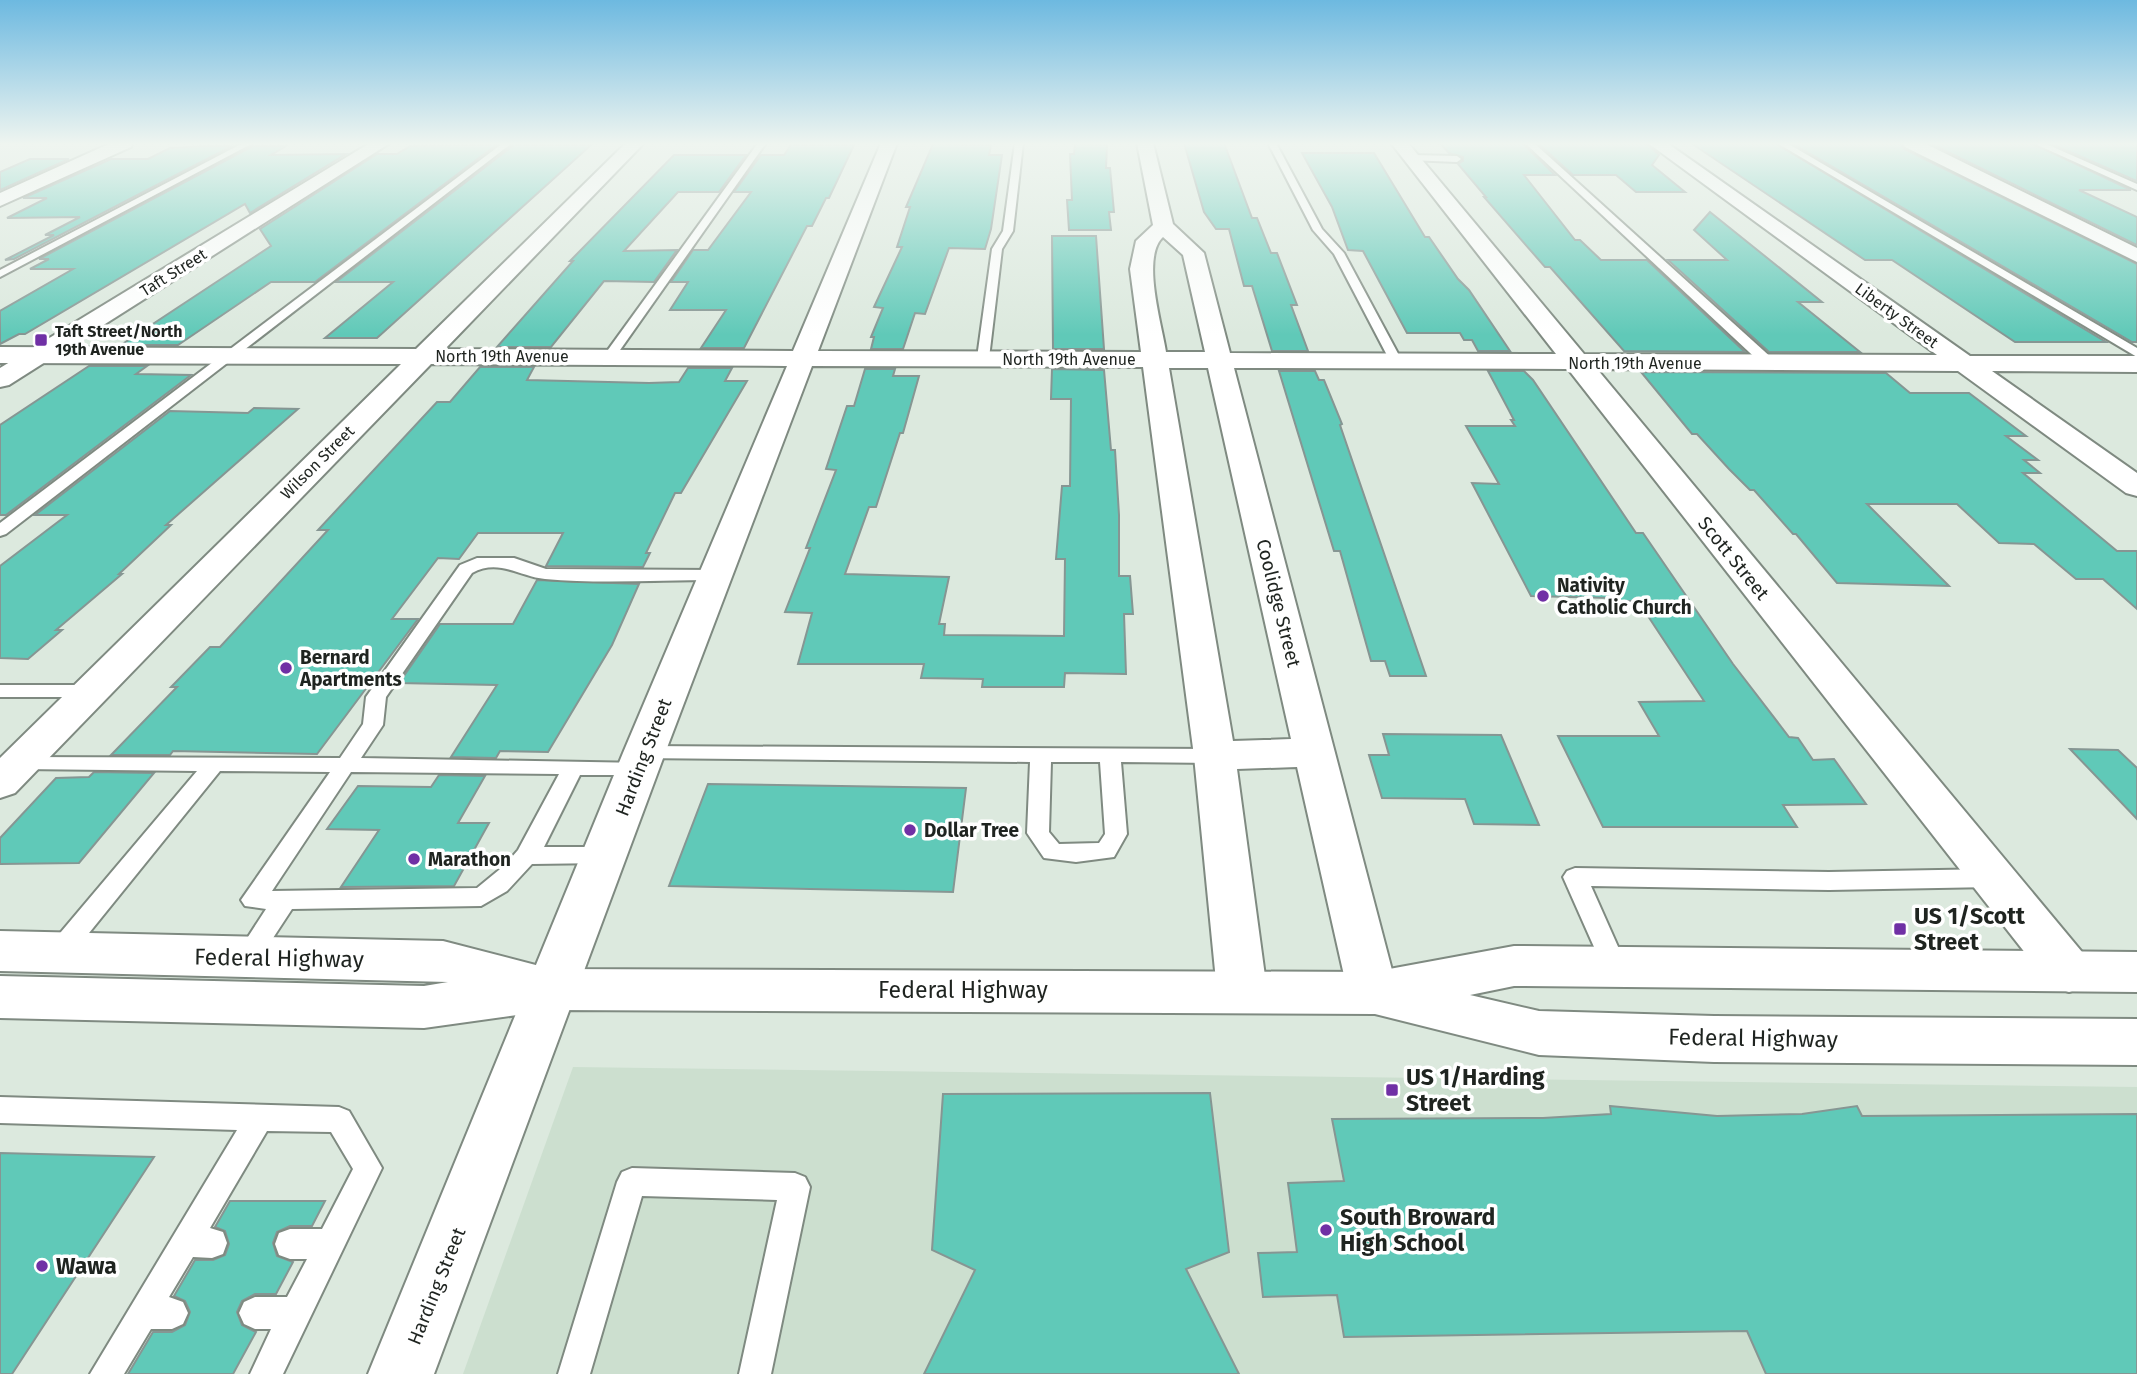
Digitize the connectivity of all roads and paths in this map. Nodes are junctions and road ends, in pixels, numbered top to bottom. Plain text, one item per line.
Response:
1 (127, 207) edge
2 (278, 207) edge
3 (424, 207) edge
4 (572, 207) edge
5 (716, 207) edge
6 (864, 207) edge
7 (1011, 207) edge
8 (1159, 207) edge
9 (1306, 207) edge
10 (1451, 207) edge
11 (1599, 207) edge
12 (1746, 207) edge
13 (1890, 207) edge
14 (2039, 207) edge
15 (1163, 226) junction
16 (2137, 256) edge
17 (0, 274) edge
18 (2137, 353) edge
19 (0, 355) edge
20 (38, 356) junction
21 (229, 356) junction
22 (422, 356) junction
23 (609, 357) junction
24 (804, 357) junction
25 (983, 358) junction
26 (1156, 359) junction
27 (1220, 360) junction
28 (1395, 361) junction
29 (1576, 362) junction
30 (1769, 363) junction
31 (1966, 364) junction
32 (2137, 364) edge
33 (0, 379) edge
34 (2137, 487) edge
35 (0, 531) edge
36 (715, 575) junction
37 (0, 691) edge
38 (90, 691) junction
39 (1315, 752) junction
40 (1041, 755) junction
41 (1110, 755) junction
42 (1214, 756) junction
43 (640, 761) junction
44 (214, 764) junction
45 (345, 765) junction
46 (573, 768) junction
47 (10, 772) edge
48 (605, 855) junction
49 (528, 856) junction
50 (1993, 878) junction
51 (285, 900) junction
52 (0, 951) edge
53 (59, 953) junction
54 (246, 957) junction
55 (1615, 967) junction
56 (2069, 972) junction
57 (2137, 972) edge
58 (554, 989) junction
59 (1242, 991) junction
60 (1373, 993) junction
61 (0, 997) edge
62 (2137, 1042) edge
63 (0, 1110) edge
64 (260, 1117) junction
65 (290, 1244) dead end
66 (331, 1244) junction
67 (256, 1313) dead end
68 (296, 1313) junction
69 (106, 1374) edge
70 (266, 1374) edge
71 (401, 1374) edge
72 (574, 1374) edge
73 (755, 1374) edge

1 - 17 lane
2 - 20 street, Taft Street
3 - 21 lane
4 - 22 street, Wilson Street
5 - 23 lane
6 - 24 street, Harding Street
7 - 25 lane
8 - 15 street
9 - 28 lane
10 - 29 street, Scott Street
11 - 30 lane
12 - 31 street, Liberty Street
13 - 18 lane
14 - 16 street
15 - 26 street
15 - 27 street, Coolidge Street
19 - 20 street, North 19th Avenue
20 - 21 street, North 19th Avenue
20 - 33 street, Taft Street
21 - 22 street, North 19th Avenue
21 - 35 lane
22 - 23 street, North 19th Avenue
22 - 38 street, Wilson Street
23 - 24 street, North 19th Avenue
24 - 25 street, North 19th Avenue
24 - 36 street, Harding Street
25 - 26 street, North 19th Avenue
26 - 27 street, North 19th Avenue
26 - 42 street
27 - 28 street, North 19th Avenue
27 - 39 street, Coolidge Street
28 - 29 street, North 19th Avenue
29 - 30 street, North 19th Avenue
29 - 50 street, Scott Street
30 - 31 street, North 19th Avenue
31 - 32 street, North 19th Avenue
31 - 34 street, Liberty Street
36 - 43 street, Harding Street
36 - 45 lane
37 - 38 lane
38 - 47 street, Wilson Street
39 - 42 street
39 - 60 street, Coolidge Street
40 - 41 lane
40 - 41 lane
40 - 43 lane
41 - 42 lane
42 - 59 street
43 - 46 lane
43 - 48 street, Harding Street
44 - 45 lane
44 - 47 lane
44 - 53 lane
45 - 46 lane
45 - 51 lane
46 - 49 lane
48 - 49 lane
48 - 58 street, Harding Street
49 - 51 lane
50 - 55 lane
50 - 56 street, Scott Street
51 - 54 lane
52 - 53 street, Federal Highway
53 - 54 street, Federal Highway
54 - 58 street, Federal Highway
55 - 56 street, Federal Highway
55 - 60 street, Federal Highway
56 - 57 street, Federal Highway
58 - 59 street, Federal Highway
58 - 61 street, Federal Highway
58 - 71 street, Harding Street
59 - 60 street, Federal Highway
60 - 62 street, Federal Highway
63 - 64 lane
64 - 66 lane
64 - 69 lane
65 - 66 lane
66 - 68 lane
67 - 68 lane
68 - 70 lane
72 - 73 lane

